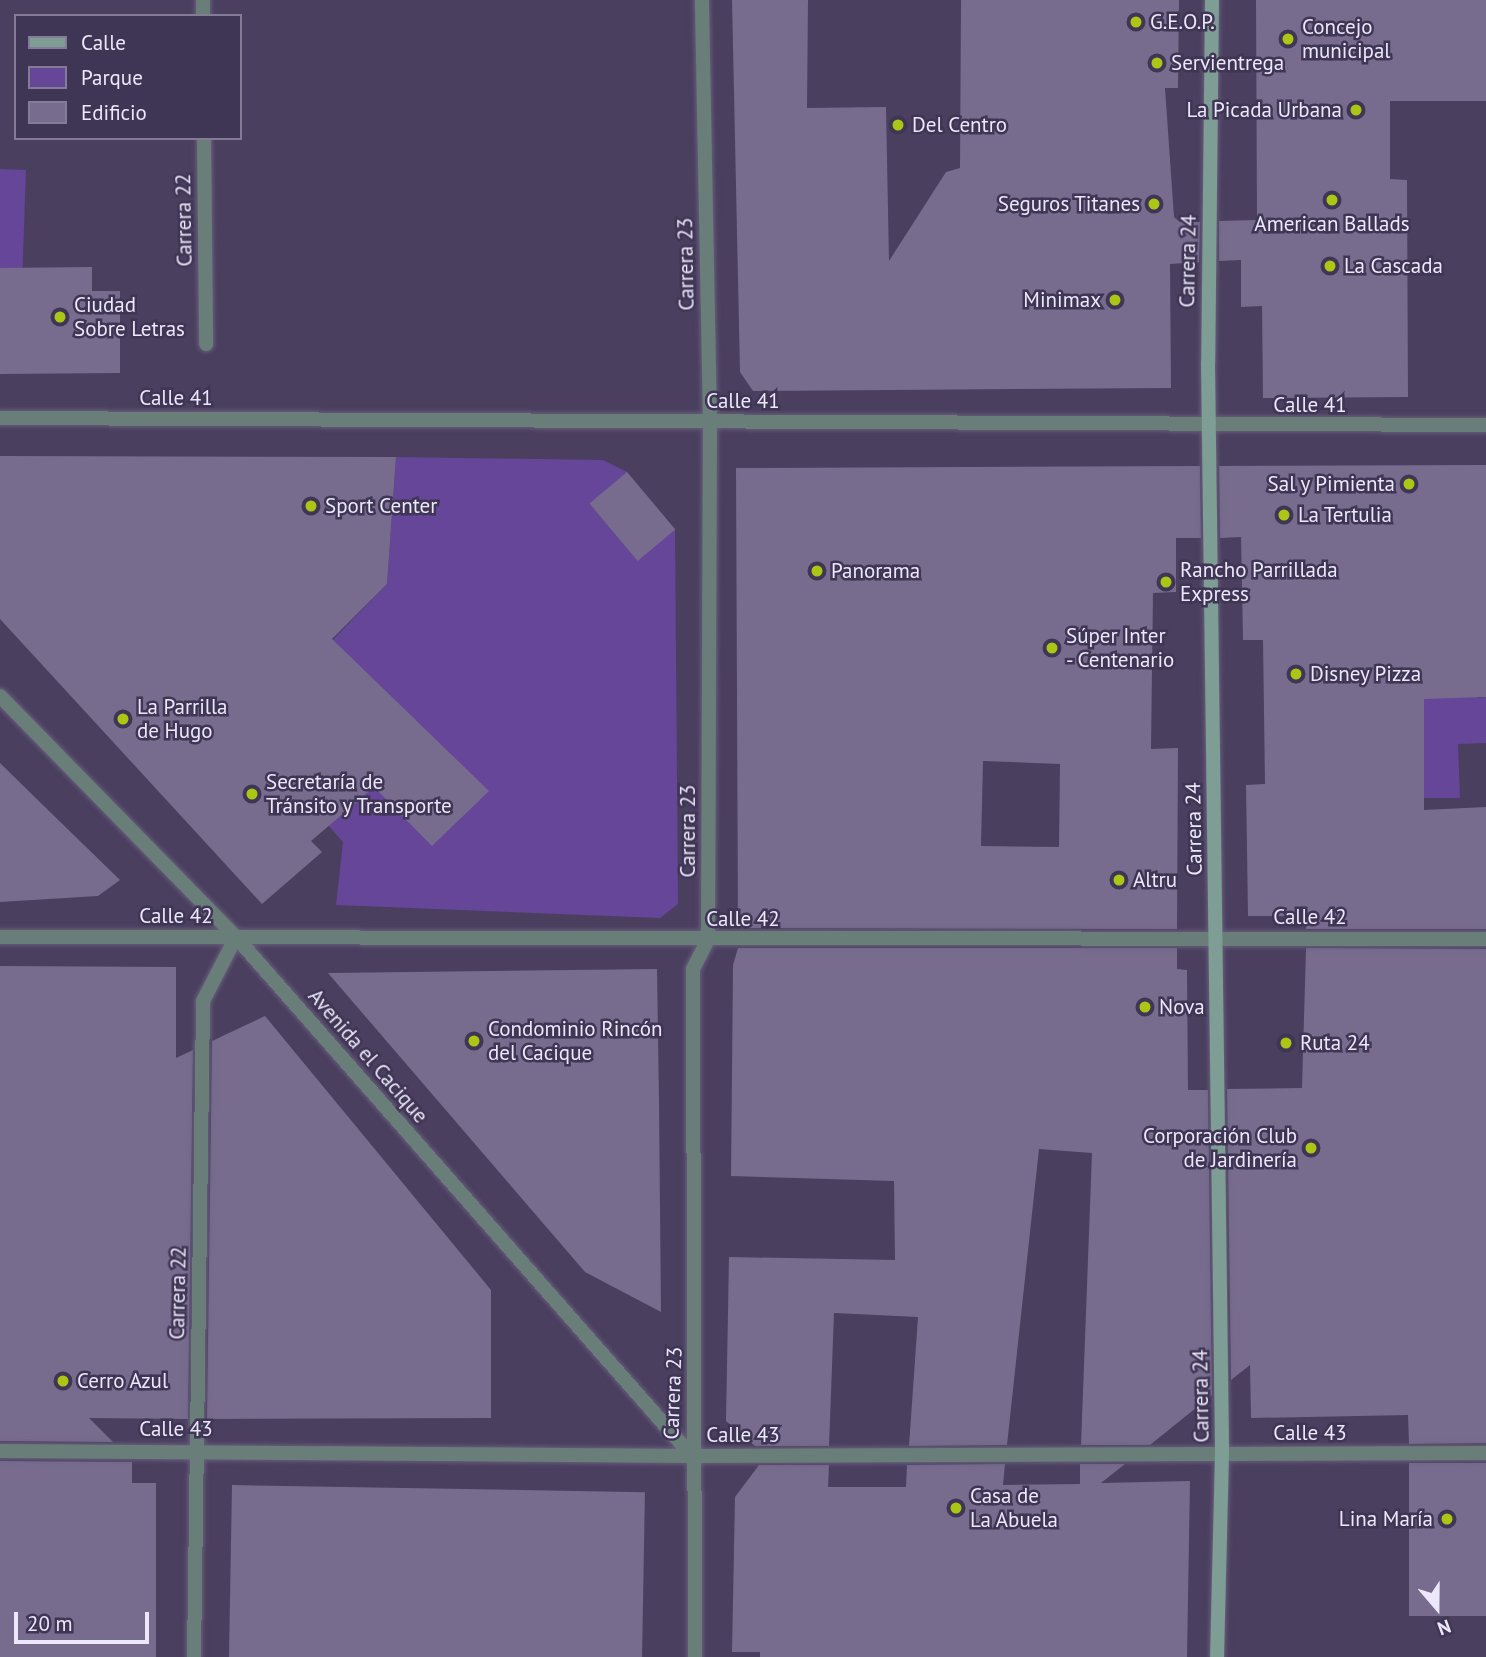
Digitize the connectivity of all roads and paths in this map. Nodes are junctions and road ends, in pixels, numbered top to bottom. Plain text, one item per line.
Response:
1 (702, 0) edge
2 (1212, 0) edge
3 (204, 140) edge
4 (206, 344) dead end
5 (0, 418) edge
6 (710, 422) junction
7 (1486, 425) edge
8 (1209, 426) junction
9 (0, 696) edge
10 (0, 937) edge
11 (236, 937) junction
12 (1217, 938) junction
13 (1486, 939) edge
14 (708, 940) junction
15 (197, 1450) junction
16 (0, 1451) edge
17 (1486, 1453) edge
18 (1222, 1454) junction
19 (692, 1456) junction
20 (194, 1657) edge
21 (695, 1657) edge
22 (1217, 1657) edge

1 - 6 street, Carrera 23
2 - 8 main road, Carrera 24
3 - 4 street, Carrera 22
5 - 6 street, Calle 41
6 - 8 street, Calle 41
6 - 14 street, Carrera 23
7 - 8 street, Calle 41
8 - 12 main road, Carrera 24
9 - 11 street, Avenida el Cacique
10 - 11 street, Calle 42
11 - 14 street, Calle 42
11 - 15 street, Carrera 22
11 - 19 street, Avenida el Cacique
12 - 13 street, Calle 42
12 - 14 street, Calle 42
12 - 18 main road, Carrera 24
14 - 19 street, Carrera 23
15 - 16 street, Calle 43
15 - 19 street, Calle 43
15 - 20 street, Carrera 22
17 - 18 street, Calle 43
18 - 19 street, Calle 43
18 - 22 main road, Carrera 24
19 - 21 street, Carrera 23

